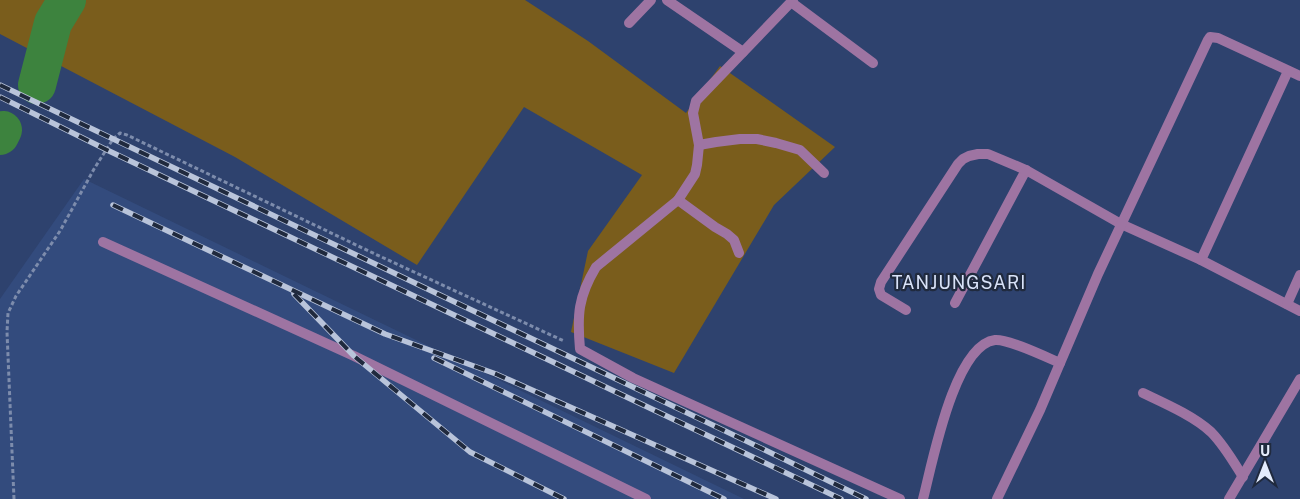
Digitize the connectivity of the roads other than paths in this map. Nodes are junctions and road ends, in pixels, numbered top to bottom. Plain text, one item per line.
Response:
1 (651, 0) edge
2 (667, 0) edge
3 (792, 1) edge
4 (629, 23) dead end
5 (744, 52) junction
6 (873, 63) dead end
7 (1288, 71) junction
8 (1300, 76) edge
9 (699, 145) junction
10 (1026, 170) junction
11 (824, 173) dead end
12 (678, 200) junction
13 (1121, 224) junction
14 (103, 242) dead end
15 (739, 253) dead end
16 (1201, 260) junction
17 (1300, 275) edge
18 (955, 303) dead end
19 (1288, 304) junction
20 (906, 310) dead end
21 (1300, 310) edge
22 (1060, 363) junction
23 (1300, 379) edge
24 (1143, 393) dead end
25 (1243, 477) junction
26 (646, 499) edge
27 (900, 499) edge
28 (923, 499) edge
29 (997, 499) edge
30 (1230, 499) edge

1 - 4 street
2 - 5 street
3 - 5 street
3 - 6 street
5 - 9 street
7 - 8 street
7 - 13 street
7 - 16 street
9 - 11 street
9 - 12 street
10 - 13 street
10 - 18 street
10 - 20 street
12 - 15 street
12 - 27 street
13 - 16 street
13 - 22 street
14 - 26 street
16 - 19 street
17 - 19 street
19 - 21 street
22 - 28 street
22 - 29 street
23 - 25 street
24 - 25 street
25 - 30 street

